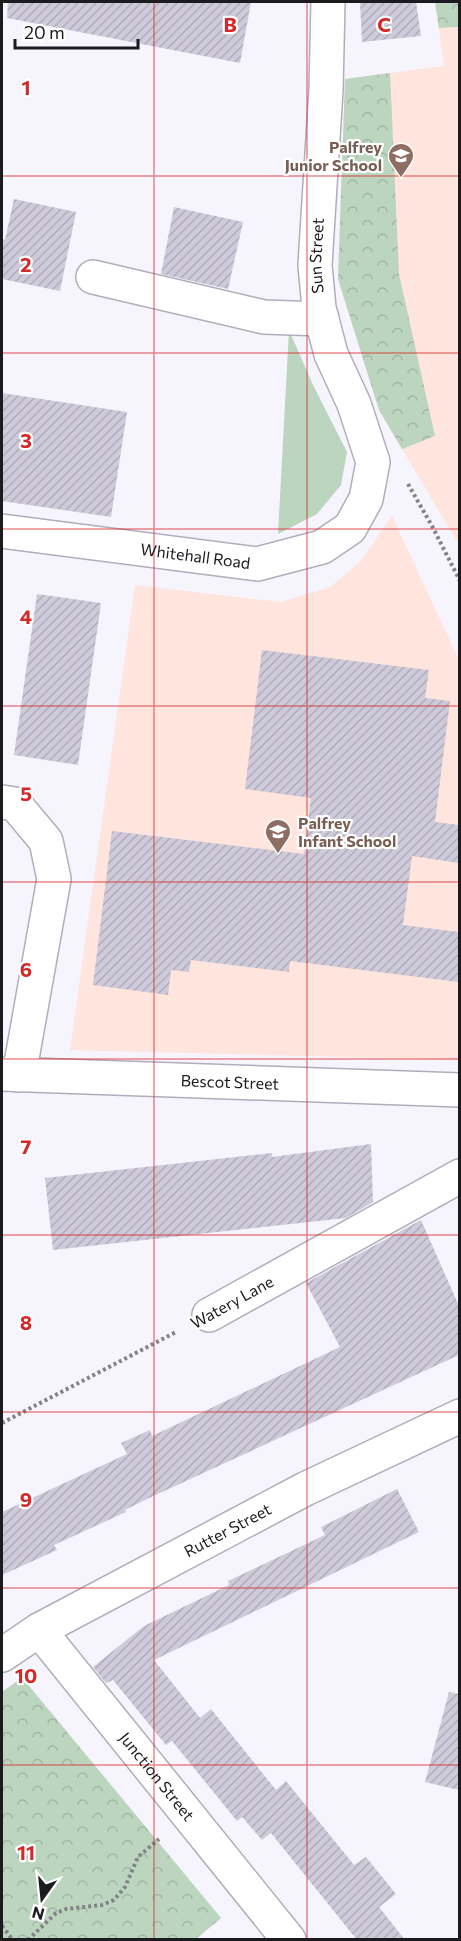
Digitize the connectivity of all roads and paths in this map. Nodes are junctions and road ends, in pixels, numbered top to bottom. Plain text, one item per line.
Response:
1 (328, 2) edge
2 (93, 277) dead end
3 (322, 319) junction
4 (373, 462) junction
5 (366, 499) joint
6 (2, 531) edge
7 (459, 581) edge
8 (2, 802) edge
9 (10, 1075) edge
10 (459, 1090) edge
11 (459, 1179) edge
12 (209, 1315) joint
13 (459, 1416) edge
14 (2, 1423) edge
15 (39, 1630) junction
16 (2, 1655) edge
17 (188, 1815) junction
18 (2, 1926) edge
19 (272, 1934) edge
20 (13, 1940) edge
21 (28, 1940) edge

1 - 3 street, Sun Street
2 - 3 street
3 - 4 street, Sun Street
4 - 5 street, Sun Street
4 - 7 path
5 - 6 street, Whitehall Road
8 - 9 street
9 - 10 street, Bescot Street
11 - 12 street, Watery Lane
12 - 14 path, Watery Lane
13 - 15 street, Rutter Street
15 - 16 street, Rutter Street
15 - 17 street, Junction Street
17 - 19 street, Junction Street
17 - 21 path
18 - 20 path

